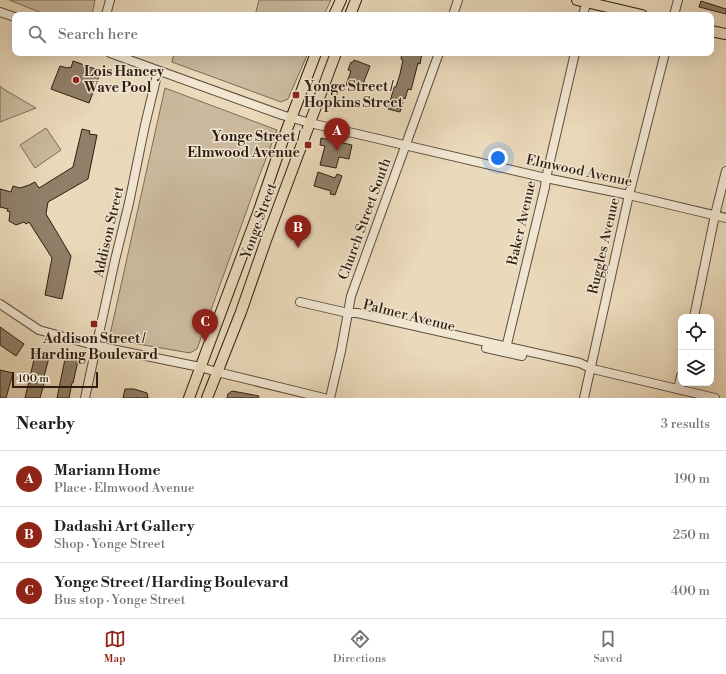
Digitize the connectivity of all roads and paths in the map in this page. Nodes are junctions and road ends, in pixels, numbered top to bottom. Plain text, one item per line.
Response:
1 (110, 0) edge
2 (341, 0) edge
3 (356, 0) edge
4 (458, 0) edge
5 (678, 0) edge
6 (583, 1) edge
7 (0, 12) edge
8 (107, 12) edge
9 (335, 12) edge
10 (351, 12) edge
11 (454, 12) edge
12 (583, 12) edge
13 (629, 12) edge
14 (675, 12) edge
15 (12, 16) edge
16 (714, 32) edge
17 (726, 34) edge
18 (118, 56) edge
19 (315, 56) edge
20 (335, 56) edge
21 (438, 56) edge
22 (574, 56) edge
23 (664, 56) edge
24 (158, 71) junction
25 (292, 118) junction
26 (310, 123) junction
27 (405, 145) junction
28 (726, 171) edge
29 (546, 178) junction
30 (629, 196) junction
31 (715, 215) junction
32 (726, 218) edge
33 (300, 302) dead end
34 (0, 304) edge
35 (348, 313) junction
36 (695, 314) edge
37 (97, 346) junction
38 (505, 349) junction
39 (200, 367) junction
40 (590, 368) junction
41 (217, 372) junction
42 (679, 386) edge
43 (678, 389) junction
44 (85, 398) edge
45 (189, 398) edge
46 (207, 398) edge
47 (324, 398) edge
48 (330, 398) edge
49 (584, 398) edge
50 (715, 398) edge

1 - 8 street
2 - 9 main road
3 - 10 main road
4 - 11 street
5 - 14 street
6 - 12 street
6 - 13 main road
7 - 15 street
16 - 17 main road
18 - 24 street, Elmwood Avenue
19 - 25 main road, Yonge Street
20 - 26 main road, Yonge Street
21 - 27 street, Church Street South
22 - 29 street, Baker Avenue
23 - 30 street, Ruggles Avenue
24 - 25 street, Elmwood Avenue
24 - 37 street, Addison Street
25 - 26 street, Elmwood Avenue
25 - 39 main road, Yonge Street
26 - 27 street, Elmwood Avenue
26 - 41 main road, Yonge Street
27 - 29 street, Elmwood Avenue
27 - 35 street, Church Street South
28 - 31 street
29 - 30 street, Elmwood Avenue
29 - 38 street, Baker Avenue
30 - 31 street, Elmwood Avenue
30 - 40 street, Ruggles Avenue
31 - 32 street, Elmwood Avenue
31 - 36 street
33 - 35 street, Palmer Avenue
34 - 37 street
35 - 38 street, Palmer Avenue
35 - 48 street, Church Street South
37 - 39 street
37 - 44 street, Addison Street
38 - 40 street, Palmer Avenue
39 - 41 street
39 - 45 main road, Yonge Street
40 - 43 street, Palmer Avenue
40 - 49 street, Ruggles Avenue
41 - 46 main road, Yonge Street
41 - 47 street
42 - 43 street
43 - 50 street, Palmer Avenue

